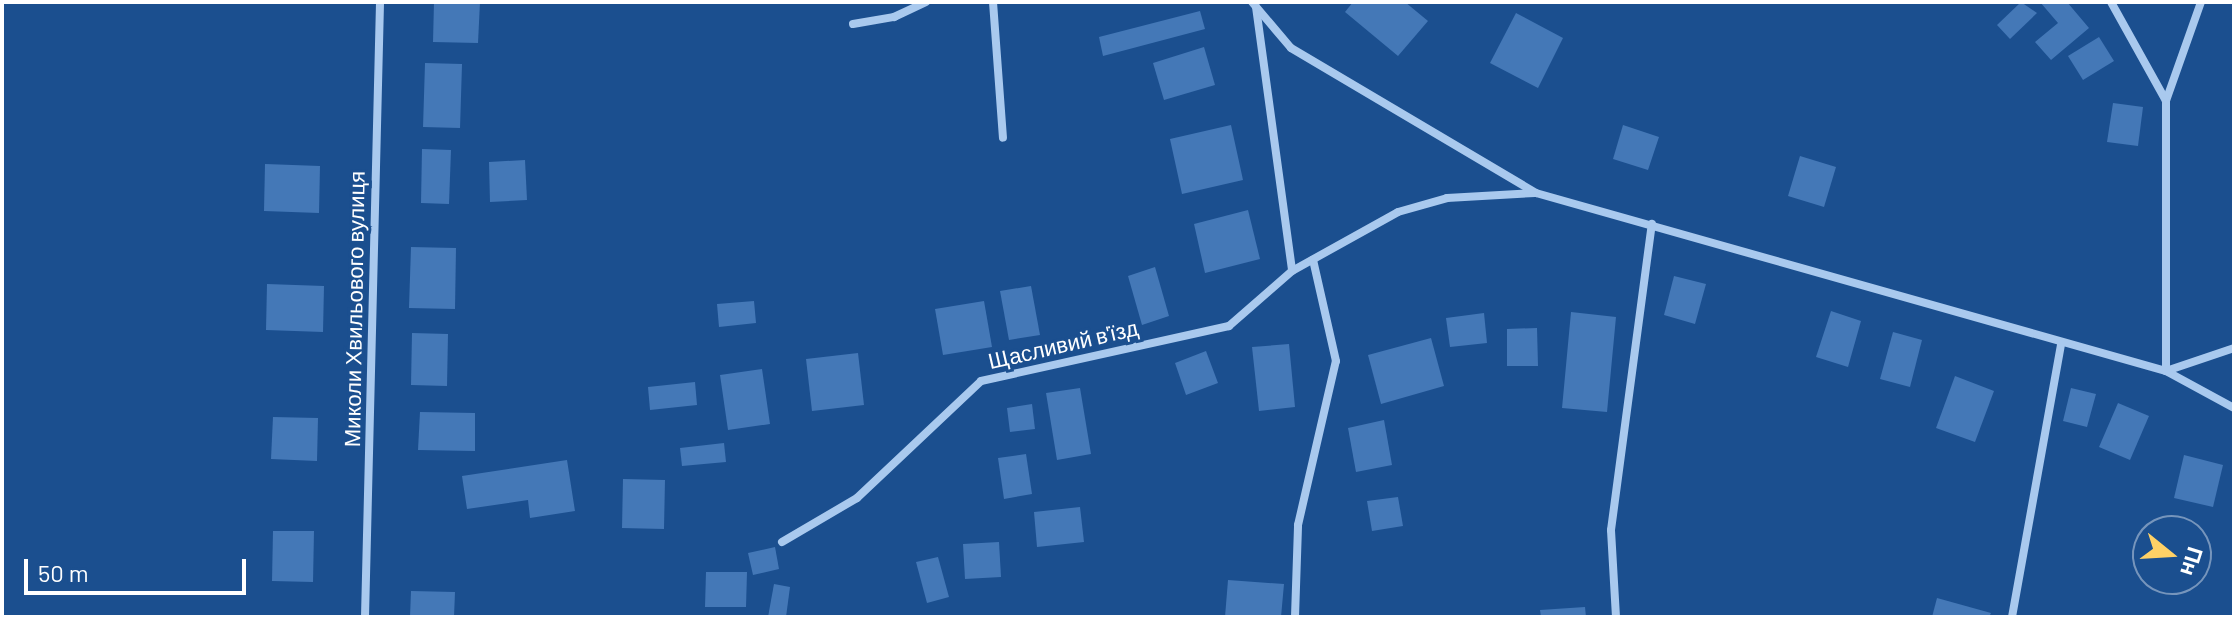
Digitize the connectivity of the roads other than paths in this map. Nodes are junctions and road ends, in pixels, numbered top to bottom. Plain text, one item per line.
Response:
1 (380, 2) edge
2 (926, 2) edge
3 (993, 2) edge
4 (2111, 2) edge
5 (2201, 2) edge
6 (1254, 4) edge
7 (853, 24) dead end
8 (2166, 101) junction
9 (1003, 138) dead end
10 (1536, 193) junction
11 (1652, 224) junction
12 (1313, 260) junction
13 (1292, 271) junction
14 (2061, 344) junction
15 (2234, 348) edge
16 (2166, 371) junction
17 (2234, 408) edge
18 (782, 542) dead end
19 (365, 617) edge
20 (1295, 617) edge
21 (1616, 617) edge
22 (2012, 617) edge

1 - 19 street, Миколи Хвильового вулиця
2 - 7 street
3 - 9 street
4 - 8 street
5 - 8 street
6 - 10 street
6 - 13 street
8 - 16 street
10 - 11 street
10 - 12 street, Щасливий в'їзд
11 - 14 street
11 - 21 street
12 - 13 street, Щасливий в'їзд
12 - 20 street
13 - 18 street, Щасливий в'їзд
14 - 16 street
14 - 22 street
15 - 16 street
16 - 17 street

